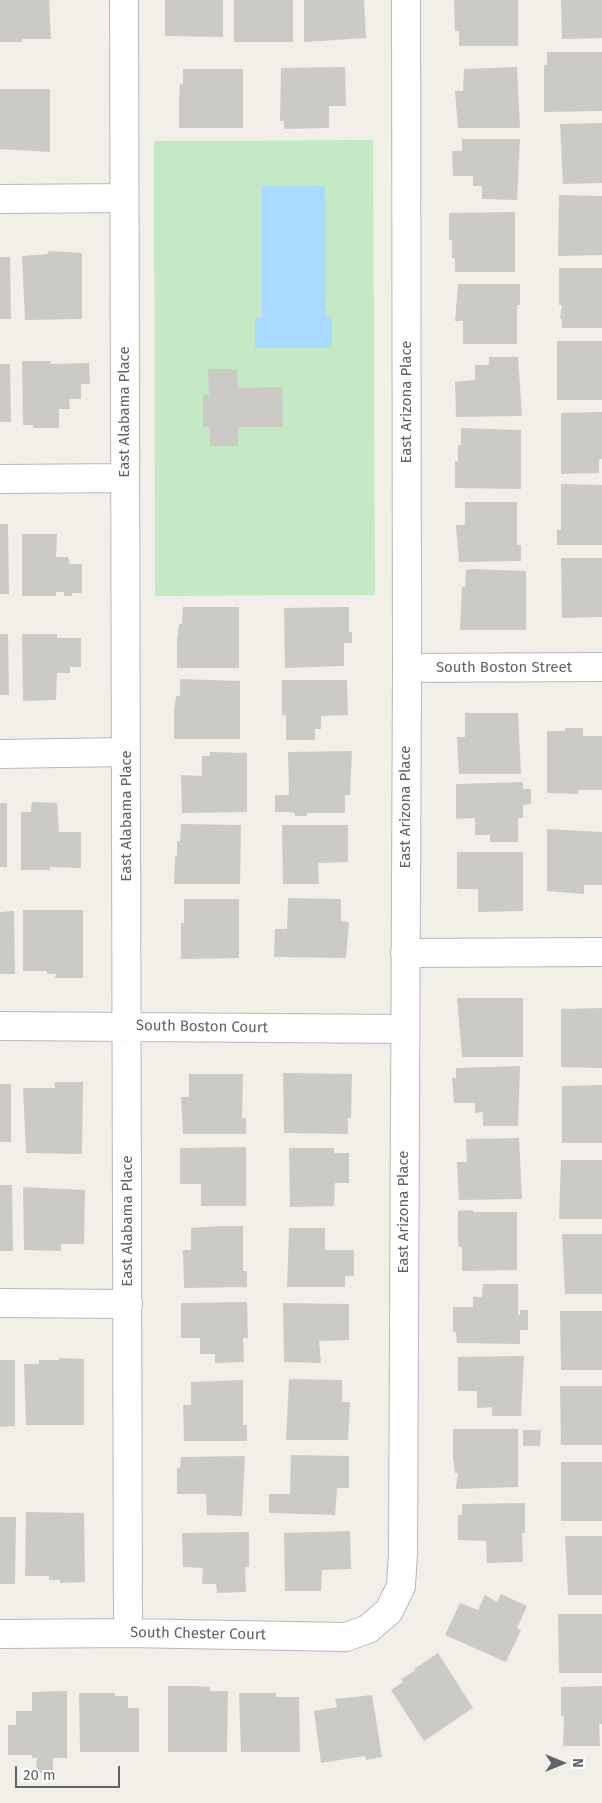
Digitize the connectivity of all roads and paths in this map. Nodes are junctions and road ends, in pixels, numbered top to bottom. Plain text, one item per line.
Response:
1 (124, 0) edge
2 (406, 0) edge
3 (124, 198) junction
4 (0, 199) edge
5 (125, 478) junction
6 (0, 479) edge
7 (602, 667) edge
8 (407, 668) junction
9 (126, 752) junction
10 (0, 754) edge
11 (602, 952) edge
12 (405, 953) junction
13 (0, 1026) edge
14 (128, 1026) junction
15 (405, 1029) junction
16 (0, 1303) edge
17 (128, 1304) junction
18 (389, 1611) joint
19 (128, 1633) junction
20 (0, 1634) edge

1 - 3 street, East Alabama Place
2 - 8 street, East Arizona Place
3 - 4 street
3 - 5 street, East Alabama Place
5 - 6 street
5 - 9 street, East Alabama Place
7 - 8 street, South Boston Street
8 - 12 street, East Arizona Place
9 - 10 street
9 - 14 street, East Alabama Place
11 - 12 street
12 - 15 street, East Arizona Place
13 - 14 street, South Boston Court
14 - 15 street, South Boston Court
14 - 17 street, East Alabama Place
15 - 18 street, East Arizona Place
16 - 17 street
17 - 19 street, East Alabama Place
18 - 19 street, South Chester Court
19 - 20 street, South Chester Court

